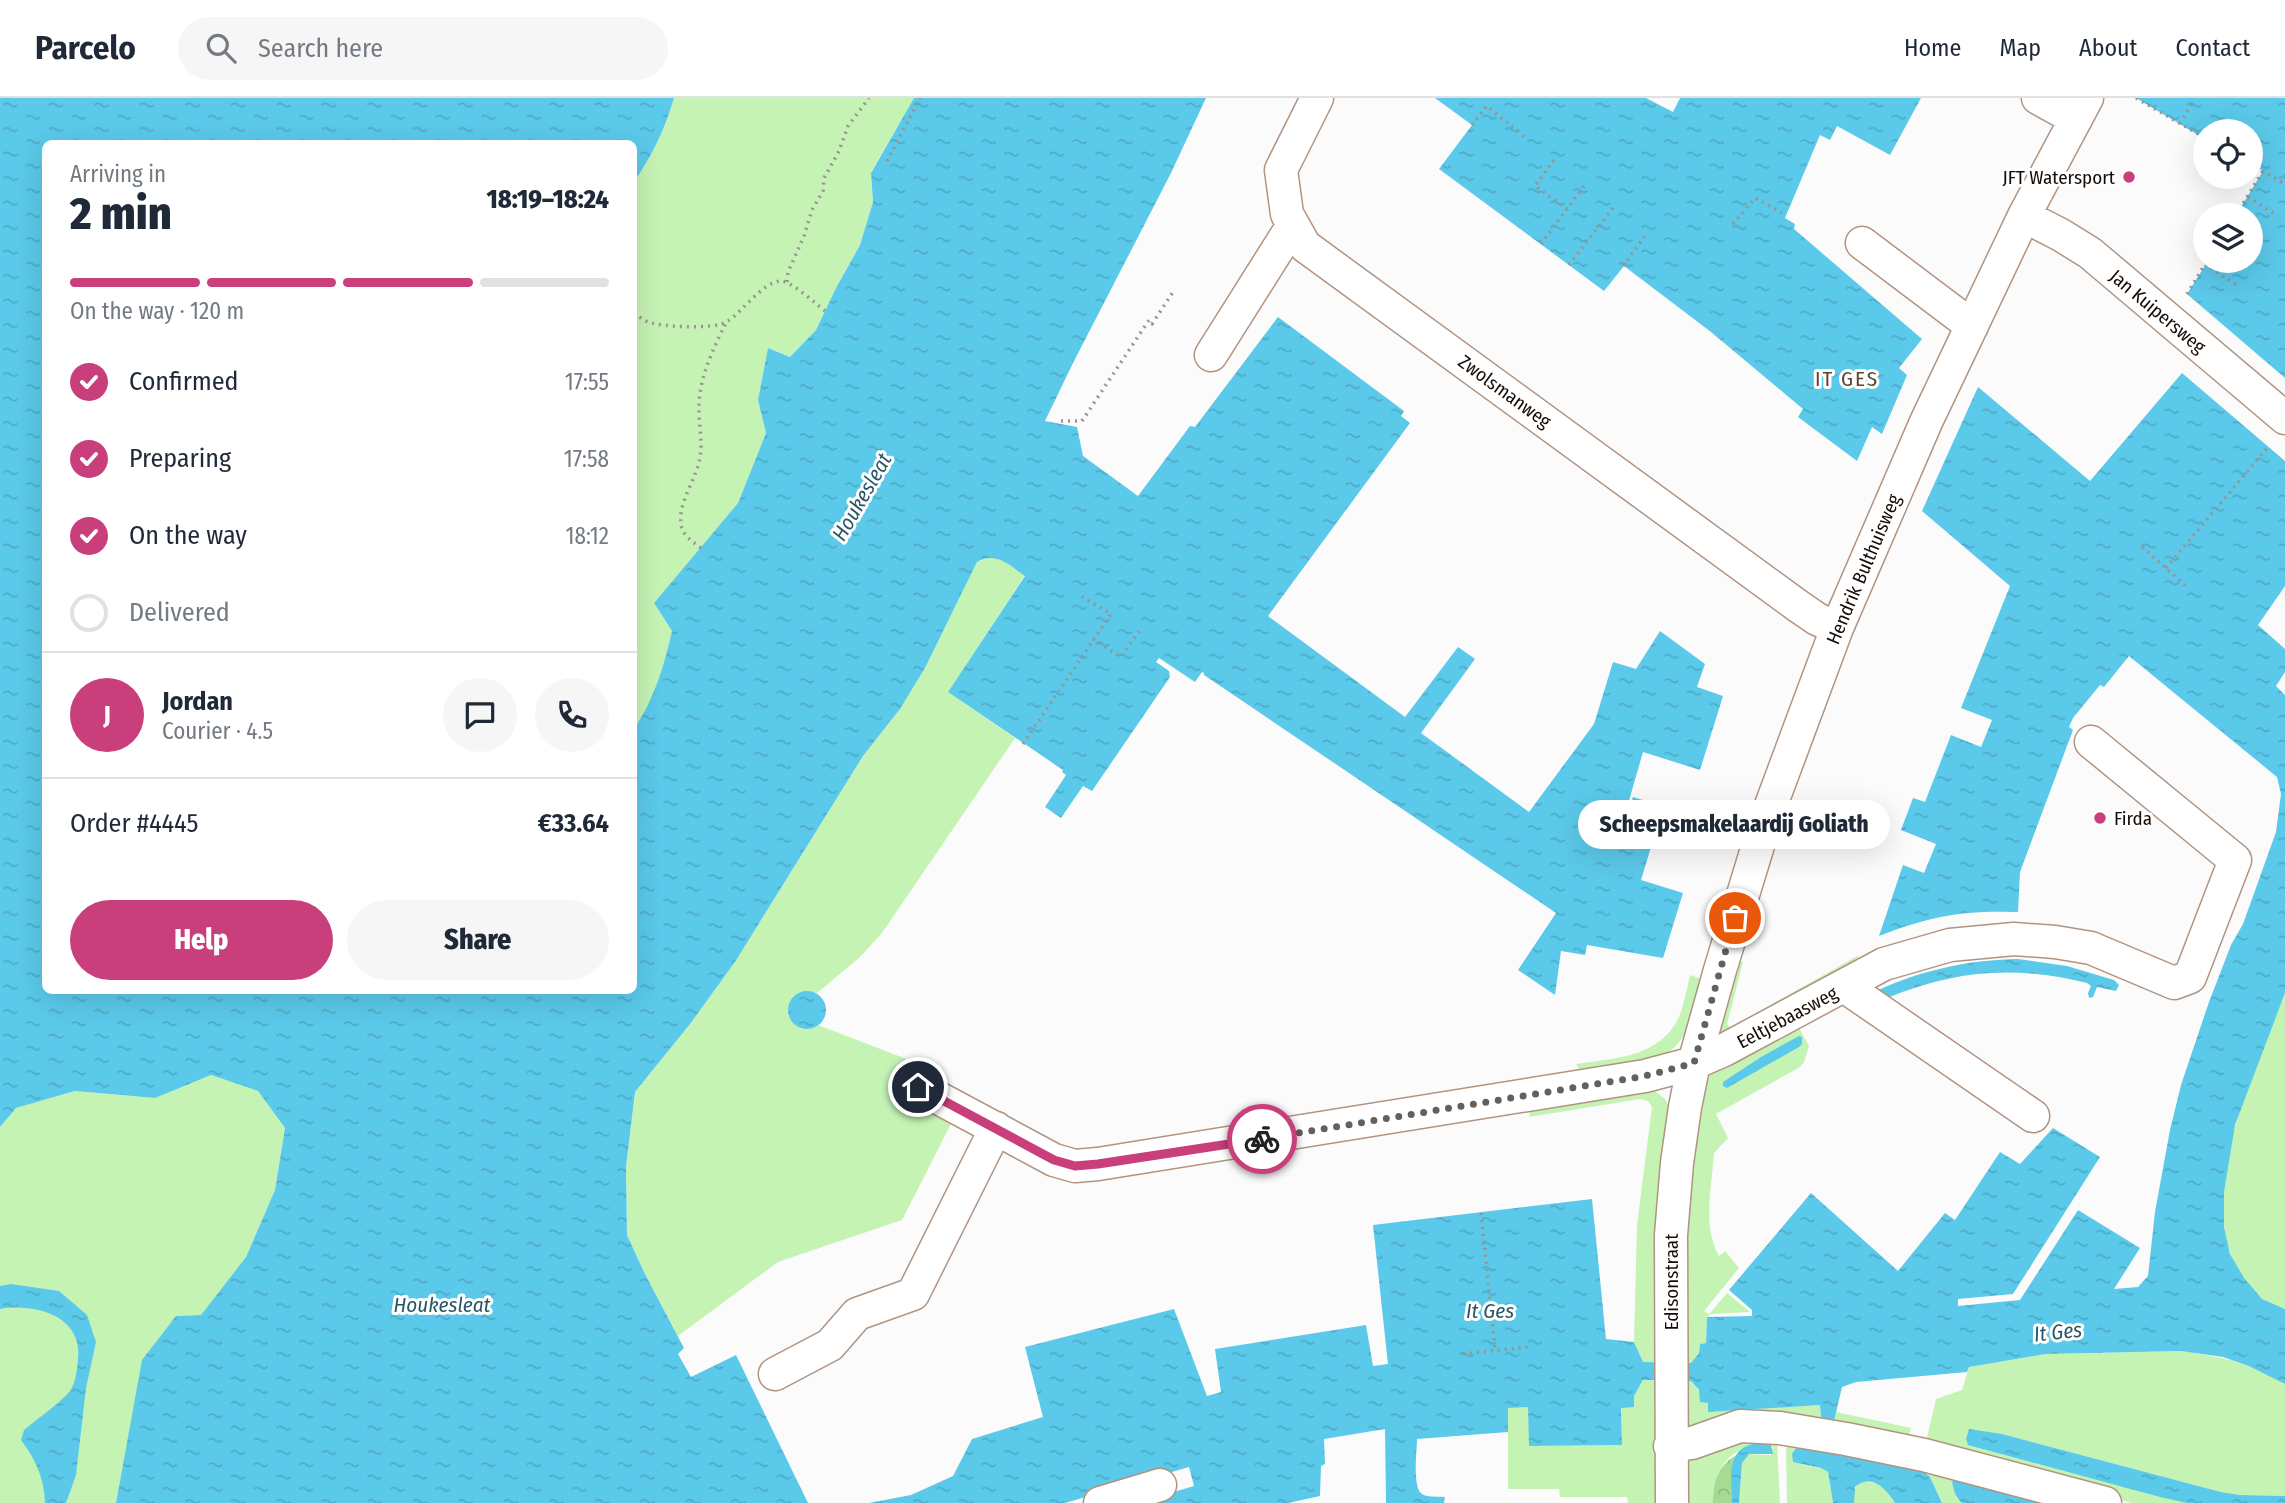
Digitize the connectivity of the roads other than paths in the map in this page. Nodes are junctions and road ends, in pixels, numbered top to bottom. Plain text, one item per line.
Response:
1 (1317, 98) edge
2 (2038, 98) edge
3 (2082, 108) edge
4 (2024, 216) junction
5 (1293, 225) junction
6 (1862, 243) dead end
7 (1972, 326) junction
8 (1211, 355) dead end
9 (2285, 418) edge
10 (1837, 628) junction
11 (2091, 742) dead end
12 (1844, 986) junction
13 (1694, 1063) junction
14 (918, 1087) dead end
15 (2033, 1116) dead end
16 (996, 1128) junction
17 (775, 1374) dead end
18 (1670, 1446) junction
19 (1160, 1485) dead end
20 (1100, 1503) edge
21 (1672, 1503) edge
22 (2105, 1503) edge

1 - 5 street, Zwolsmanweg
2 - 3 street
3 - 4 street, Hendrik Bulthuisweg
4 - 7 street, Hendrik Bulthuisweg
4 - 9 street, Jan Kuipersweg
5 - 8 street
5 - 10 street, Zwolsmanweg
6 - 7 street
7 - 10 street, Hendrik Bulthuisweg
10 - 13 street, Hendrik Bulthuisweg
11 - 12 street, Eeltjebaasweg
12 - 13 street, Eeltjebaasweg
12 - 15 street
13 - 16 street, Eeltjebaasweg
13 - 18 street, Edisonstraat
14 - 16 street, Eeltjebaasweg
16 - 17 street
18 - 21 street, Edisonstraat
18 - 22 street
19 - 20 street

